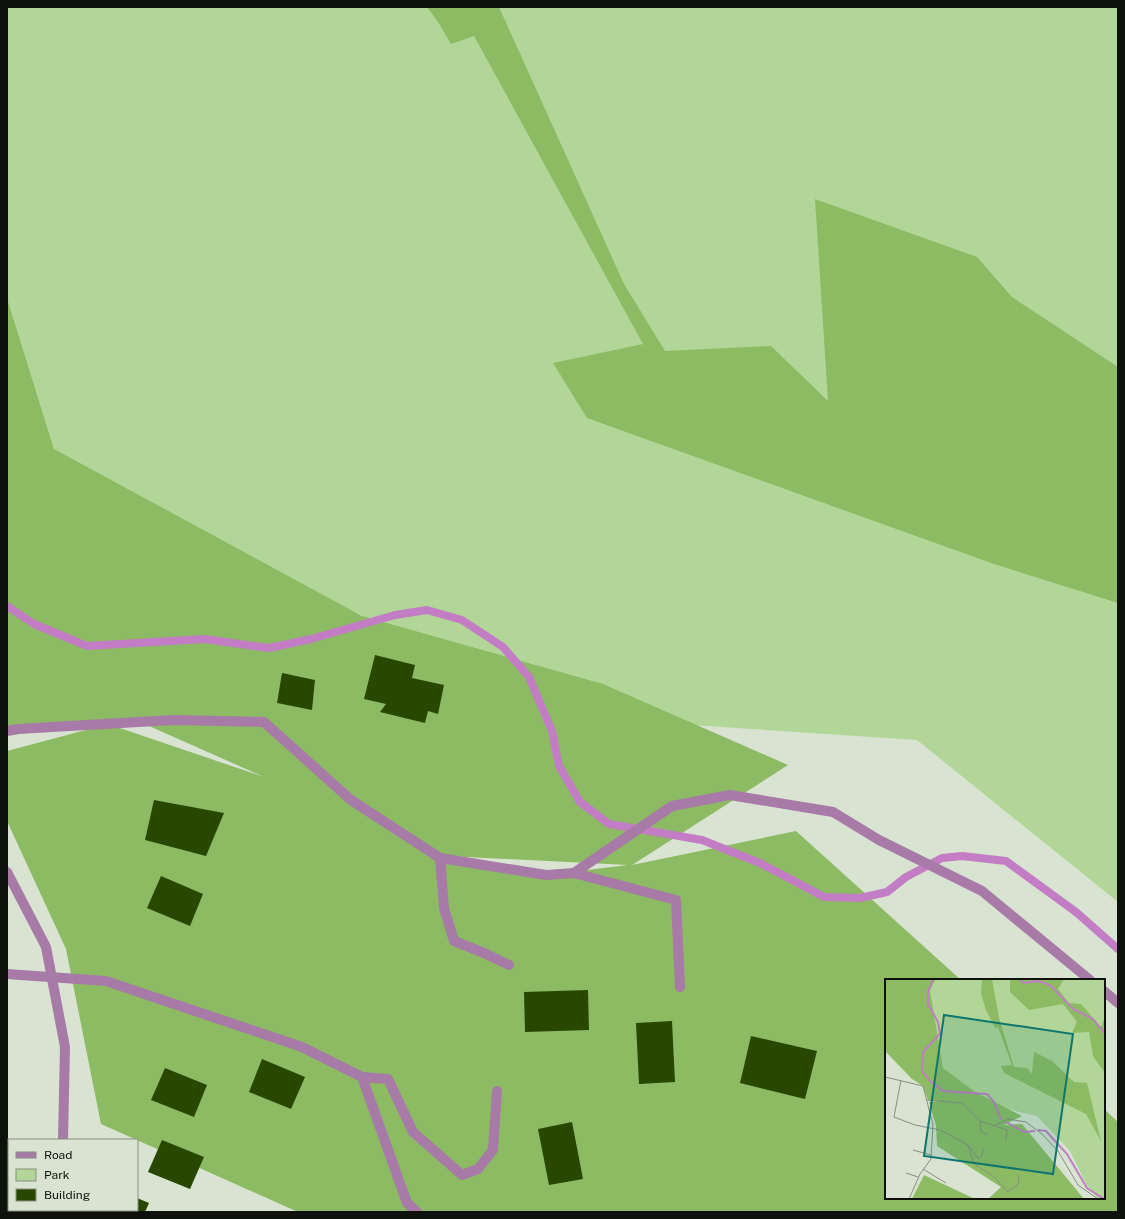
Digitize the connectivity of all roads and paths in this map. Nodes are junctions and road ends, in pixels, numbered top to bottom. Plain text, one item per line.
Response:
1 (7, 731) edge
2 (440, 858) junction
3 (7, 872) edge
4 (574, 873) junction
5 (510, 965) dead end
6 (7, 974) edge
7 (51, 976) junction
8 (1089, 979) edge
9 (680, 988) dead end
10 (1105, 992) edge
11 (1118, 1003) edge
12 (362, 1077) junction
13 (497, 1091) dead end
14 (63, 1139) edge
15 (416, 1212) edge

1 - 2 street
2 - 4 street
2 - 5 street
3 - 7 street
4 - 8 street
4 - 9 street
6 - 7 street
7 - 12 street
7 - 14 street
10 - 11 street
12 - 13 street
12 - 15 street

